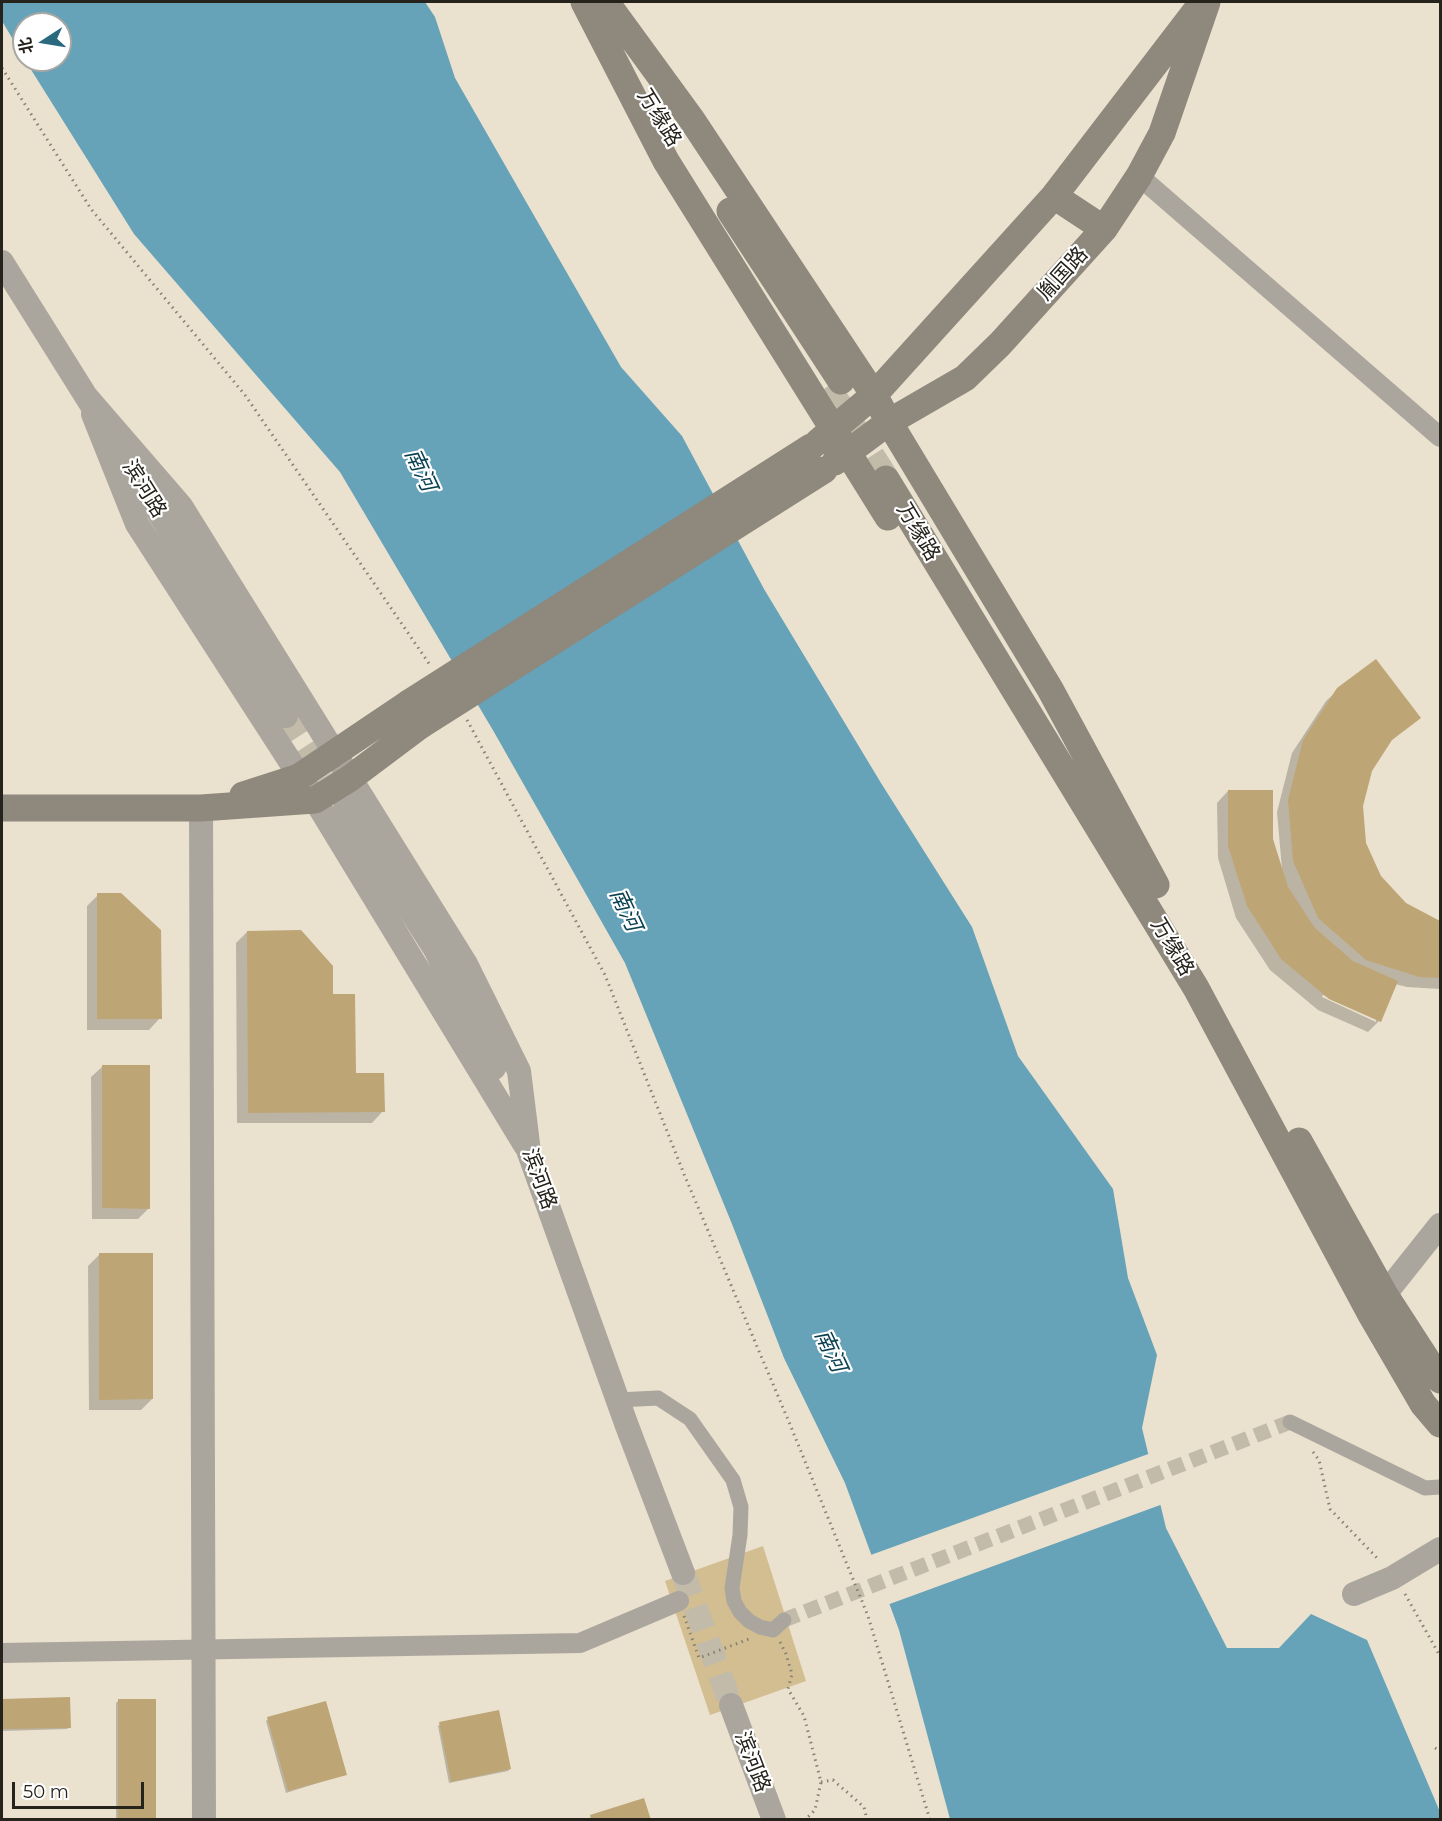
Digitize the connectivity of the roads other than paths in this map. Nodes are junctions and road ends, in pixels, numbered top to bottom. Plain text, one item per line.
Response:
1 (586, 2) edge
2 (601, 2) edge
3 (606, 2) edge
4 (1205, 2) edge
5 (1139, 176) junction
6 (1053, 196) junction
7 (1104, 229) junction
8 (2, 262) edge
9 (85, 395) junction
10 (874, 395) junction
11 (889, 422) junction
12 (1440, 437) edge
13 (840, 441) junction
14 (415, 714) junction
15 (286, 716) tunnel mouth
16 (334, 753) junction
17 (299, 777) junction
18 (349, 778) junction
19 (315, 800) junction
20 (2, 808) edge
21 (201, 808) junction
22 (345, 808) tunnel mouth
23 (1156, 885) junction
24 (1157, 922) junction
25 (529, 1152) junction
26 (1440, 1225) edge
27 (1378, 1304) junction
28 (1440, 1380) edge
29 (618, 1400) junction
30 (1290, 1422) dead end
31 (1440, 1424) edge
32 (1440, 1486) edge
33 (1440, 1549) edge
34 (683, 1573) tunnel mouth
35 (1354, 1594) dead end
36 (678, 1601) road end
37 (778, 1625) tunnel mouth
38 (203, 1650) junction
39 (2, 1653) edge
40 (731, 1705) tunnel mouth
41 (204, 1820) edge
42 (774, 1820) edge

1 - 2 main road, 万缘路
1 - 13 main road
3 - 10 main road
4 - 5 main road, 胤国路
4 - 6 main road, 胤国路
5 - 7 main road, 胤国路
5 - 12 street
6 - 7 main road
6 - 10 main road, 胤国路
7 - 11 main road, 胤国路
8 - 9 street, 滨河路
9 - 15 street, 滨河路
9 - 16 street
9 - 17 street
10 - 11 main road
10 - 13 main road, 胤国路
11 - 13 main road, 胤国路
11 - 23 main road
13 - 14 main road, 胤国路, bridge
13 - 24 main road
14 - 16 main road
14 - 18 main road
16 - 17 main road
16 - 18 street
17 - 19 street
17 - 21 main road
18 - 19 main road
18 - 25 street
19 - 21 main road
19 - 25 street
20 - 21 main road
21 - 38 street
22 - 25 street, 滨河路
23 - 24 main road, 万缘路
23 - 27 main road, 万缘路
24 - 27 main road, 万缘路
25 - 29 street, 滨河路
26 - 27 street
27 - 28 main road, 万缘路
27 - 31 main road, 万缘路
29 - 34 street, 滨河路
29 - 37 street
30 - 32 street
33 - 35 street
36 - 38 street
38 - 39 street
38 - 41 street
40 - 42 street, 滨河路

